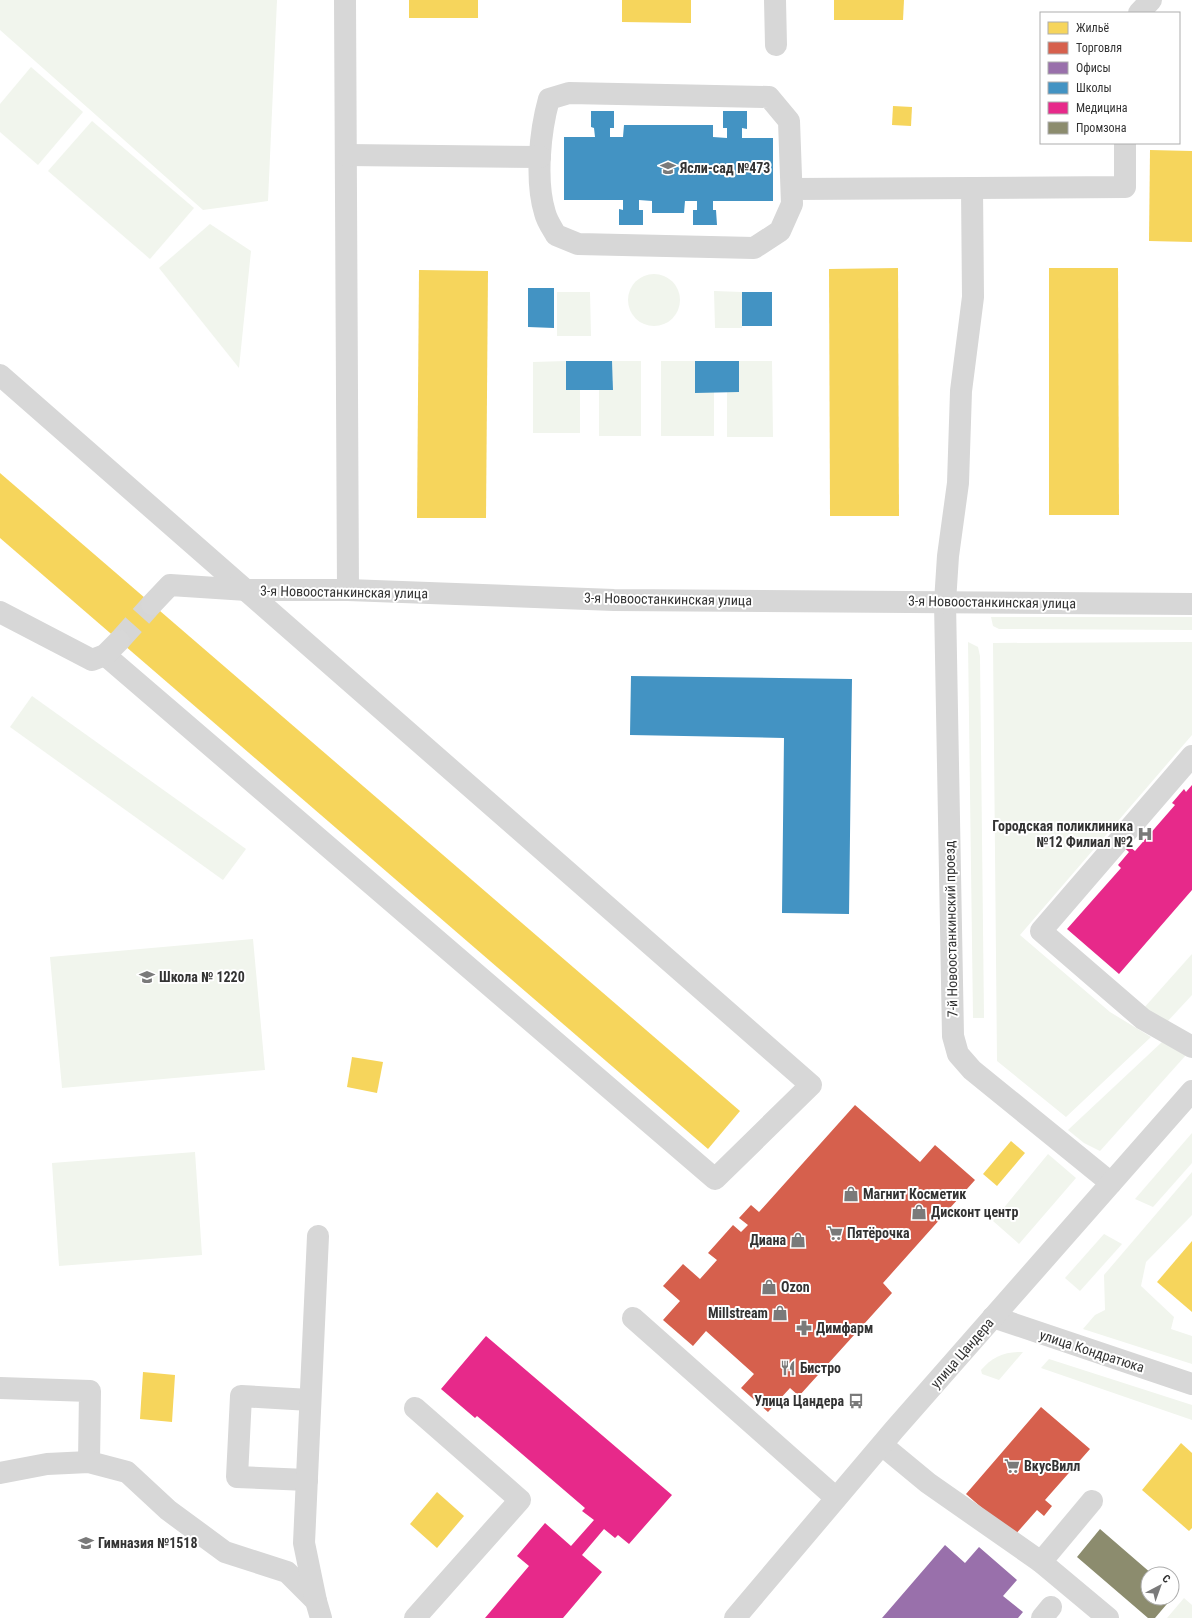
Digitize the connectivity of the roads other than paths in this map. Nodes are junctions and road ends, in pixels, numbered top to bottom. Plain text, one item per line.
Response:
1 (345, 0) edge
2 (775, 0) edge
3 (1151, 0) edge
4 (1140, 12) edge
5 (776, 45) dead end
6 (1125, 144) edge
7 (346, 155) junction
8 (540, 157) junction
9 (972, 188) junction
10 (792, 189) junction
11 (0, 375) edge
12 (247, 590) junction
13 (348, 590) junction
14 (155, 600) tunnel mouth
15 (945, 602) junction
16 (1192, 604) edge
17 (2, 608) edge
18 (1192, 756) edge
19 (1192, 1046) edge
20 (1192, 1091) edge
21 (1111, 1183) junction
22 (318, 1236) dead end
23 (633, 1318) dead end
24 (993, 1318) junction
25 (1192, 1384) edge
26 (0, 1388) edge
27 (310, 1400) junction
28 (415, 1408) dead end
29 (882, 1445) junction
30 (90, 1462) junction
31 (0, 1473) edge
32 (307, 1480) junction
33 (836, 1498) junction
34 (1092, 1501) dead end
35 (1041, 1562) junction
36 (318, 1610) edge
37 (415, 1618) edge
38 (735, 1618) edge
39 (1108, 1618) edge

1 - 7 street
2 - 5 street
3 - 4 street
6 - 9 street
7 - 8 street
7 - 13 street
8 - 10 street
8 - 10 street
9 - 10 street
9 - 15 street, 7-й Новоостанкинский проезд
11 - 12 street
12 - 13 street, 3-я Новоостанкинская улица
12 - 14 street, 3-я Новоостанкинская улица
12 - 17 street
13 - 15 street, 3-я Новоостанкинская улица
15 - 16 street, 3-я Новоостанкинская улица
15 - 21 street, 7-й Новоостанкинский проезд
18 - 19 street
20 - 21 street, улица Цандера
21 - 24 street, улица Цандера
22 - 27 street
23 - 33 street
24 - 25 street, улица Кондратюка
24 - 29 street, улица Цандера
26 - 30 street
27 - 32 street
27 - 32 street
28 - 37 street
29 - 33 street, улица Цандера
29 - 35 street
30 - 31 street
30 - 36 street
32 - 36 street
33 - 38 street, улица Цандера
34 - 35 street
35 - 39 street

